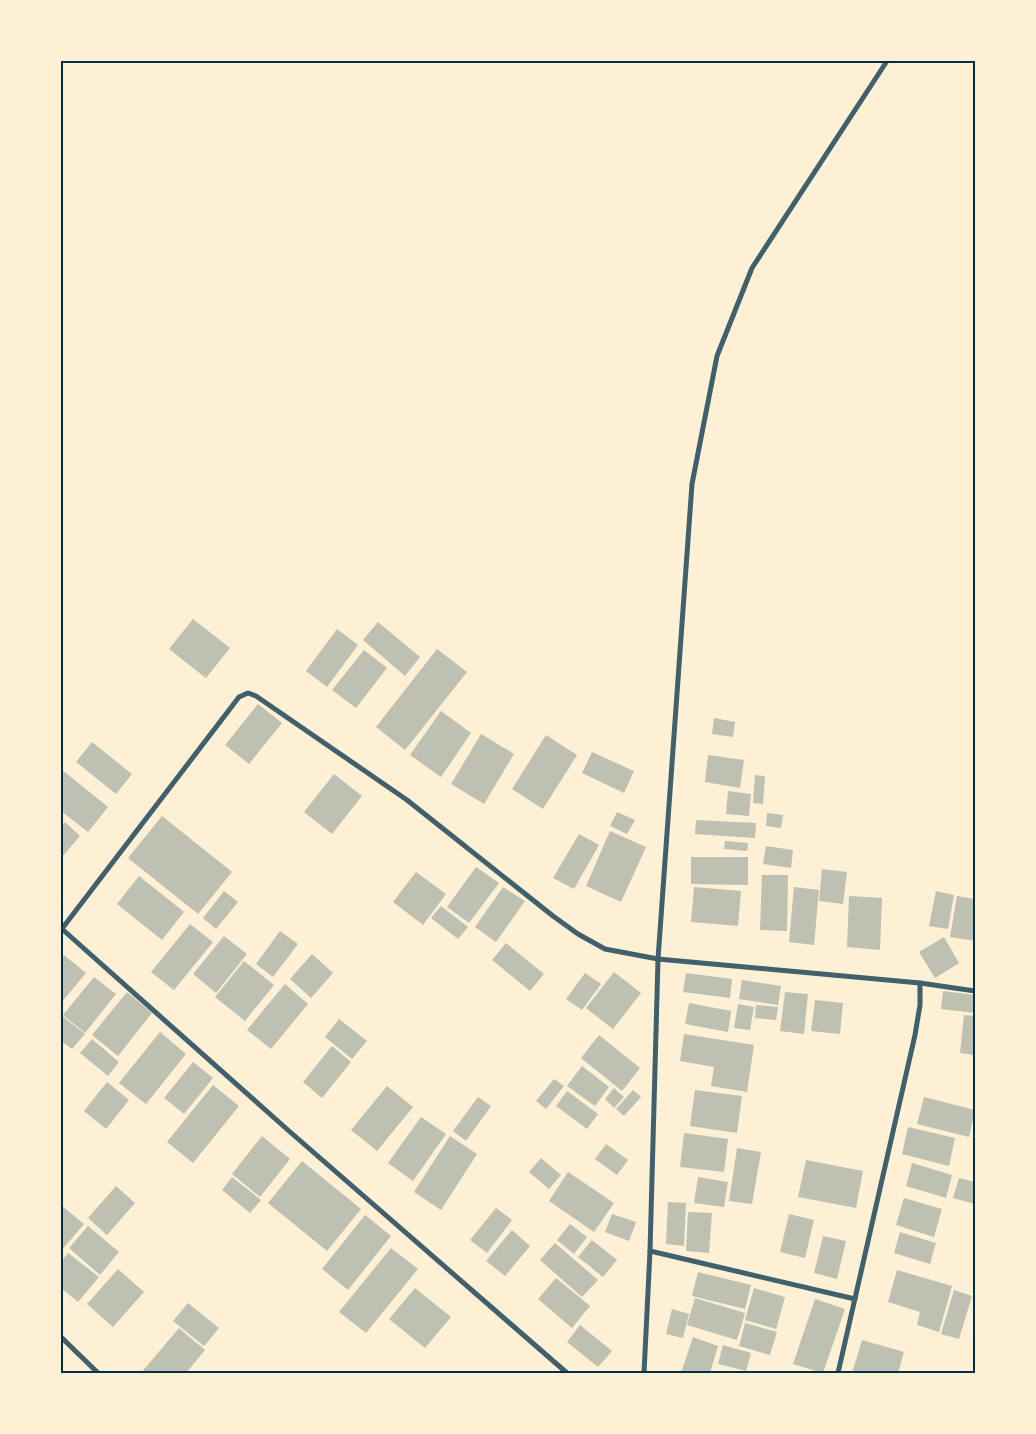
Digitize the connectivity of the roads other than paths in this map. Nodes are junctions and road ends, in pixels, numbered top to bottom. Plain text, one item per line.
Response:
1 (888, 61) edge
2 (62, 930) edge
3 (658, 959) junction
4 (920, 983) junction
5 (975, 991) edge
6 (650, 1251) junction
7 (855, 1299) junction
8 (61, 1336) edge
9 (98, 1373) edge
10 (567, 1373) edge
11 (644, 1373) edge
12 (838, 1373) edge

1 - 3 street
2 - 3 street
2 - 10 street
3 - 4 street
3 - 6 street
4 - 5 street
4 - 7 street
6 - 7 street
6 - 11 street
7 - 12 street
8 - 9 street

